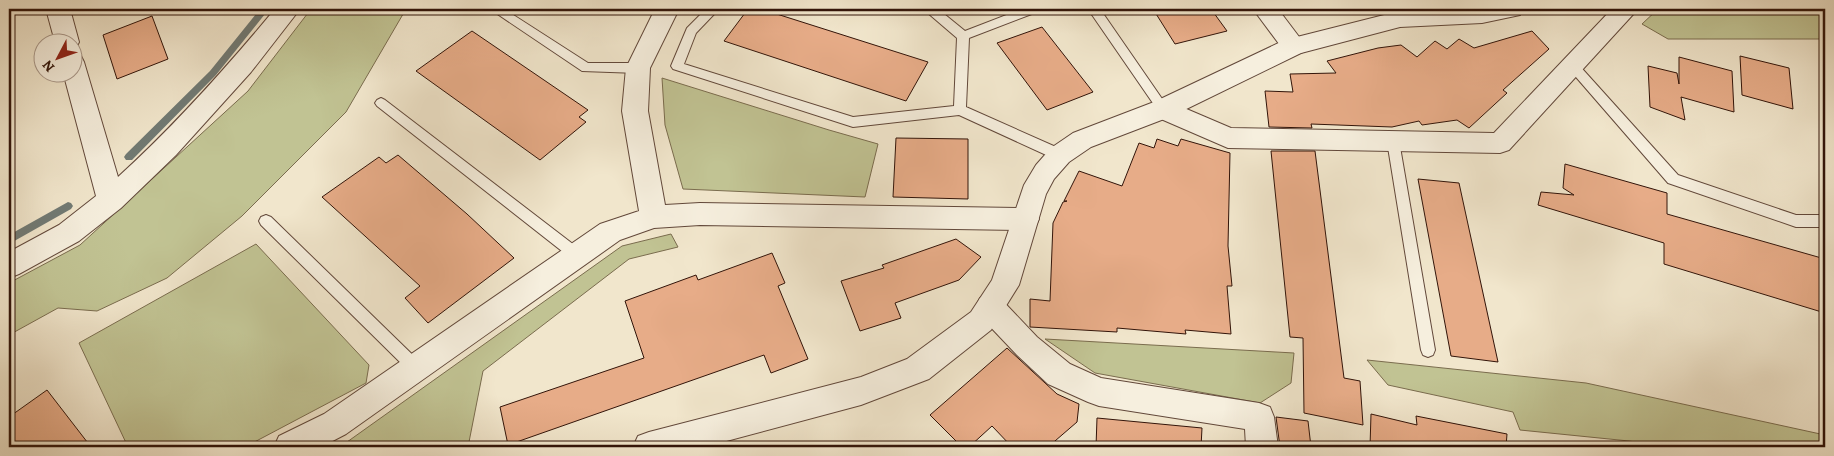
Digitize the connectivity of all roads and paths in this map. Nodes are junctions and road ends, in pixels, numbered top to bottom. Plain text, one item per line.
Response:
1 (58, 9) edge
2 (288, 9) edge
3 (496, 9) edge
4 (667, 9) edge
5 (713, 9) edge
6 (925, 9) edge
7 (1033, 9) edge
8 (1094, 9) edge
9 (1265, 9) edge
10 (1512, 9) edge
11 (1626, 9) edge
12 (64, 32) edge
13 (963, 36) junction
14 (1294, 46) junction
15 (1573, 66) junction
16 (638, 68) junction
17 (78, 82) edge
18 (381, 103) dead end
19 (1163, 109) junction
20 (960, 110) junction
21 (1393, 141) junction
22 (1060, 155) junction
23 (111, 200) junction
24 (654, 217) junction
25 (1024, 219) junction
26 (266, 221) dead end
27 (1825, 221) edge
28 (577, 255) junction
29 (9, 266) edge
30 (990, 307) junction
31 (1428, 350) dead end
32 (416, 368) junction
33 (290, 447) edge
34 (649, 447) edge
35 (1262, 447) edge

1 - 12 street
2 - 23 street
3 - 16 lane
4 - 16 street
5 - 20 lane
6 - 13 lane
7 - 13 lane
8 - 19 lane
9 - 14 street
10 - 14 street
11 - 15 street
13 - 20 lane
14 - 19 street
15 - 21 street
15 - 27 lane
16 - 24 street
17 - 23 street
18 - 28 lane
19 - 21 street
19 - 22 street
20 - 22 lane
21 - 31 lane
22 - 25 street
23 - 29 street
24 - 25 street
24 - 28 street
25 - 30 street
26 - 32 lane
28 - 32 street
30 - 34 street
30 - 35 street
32 - 33 street

